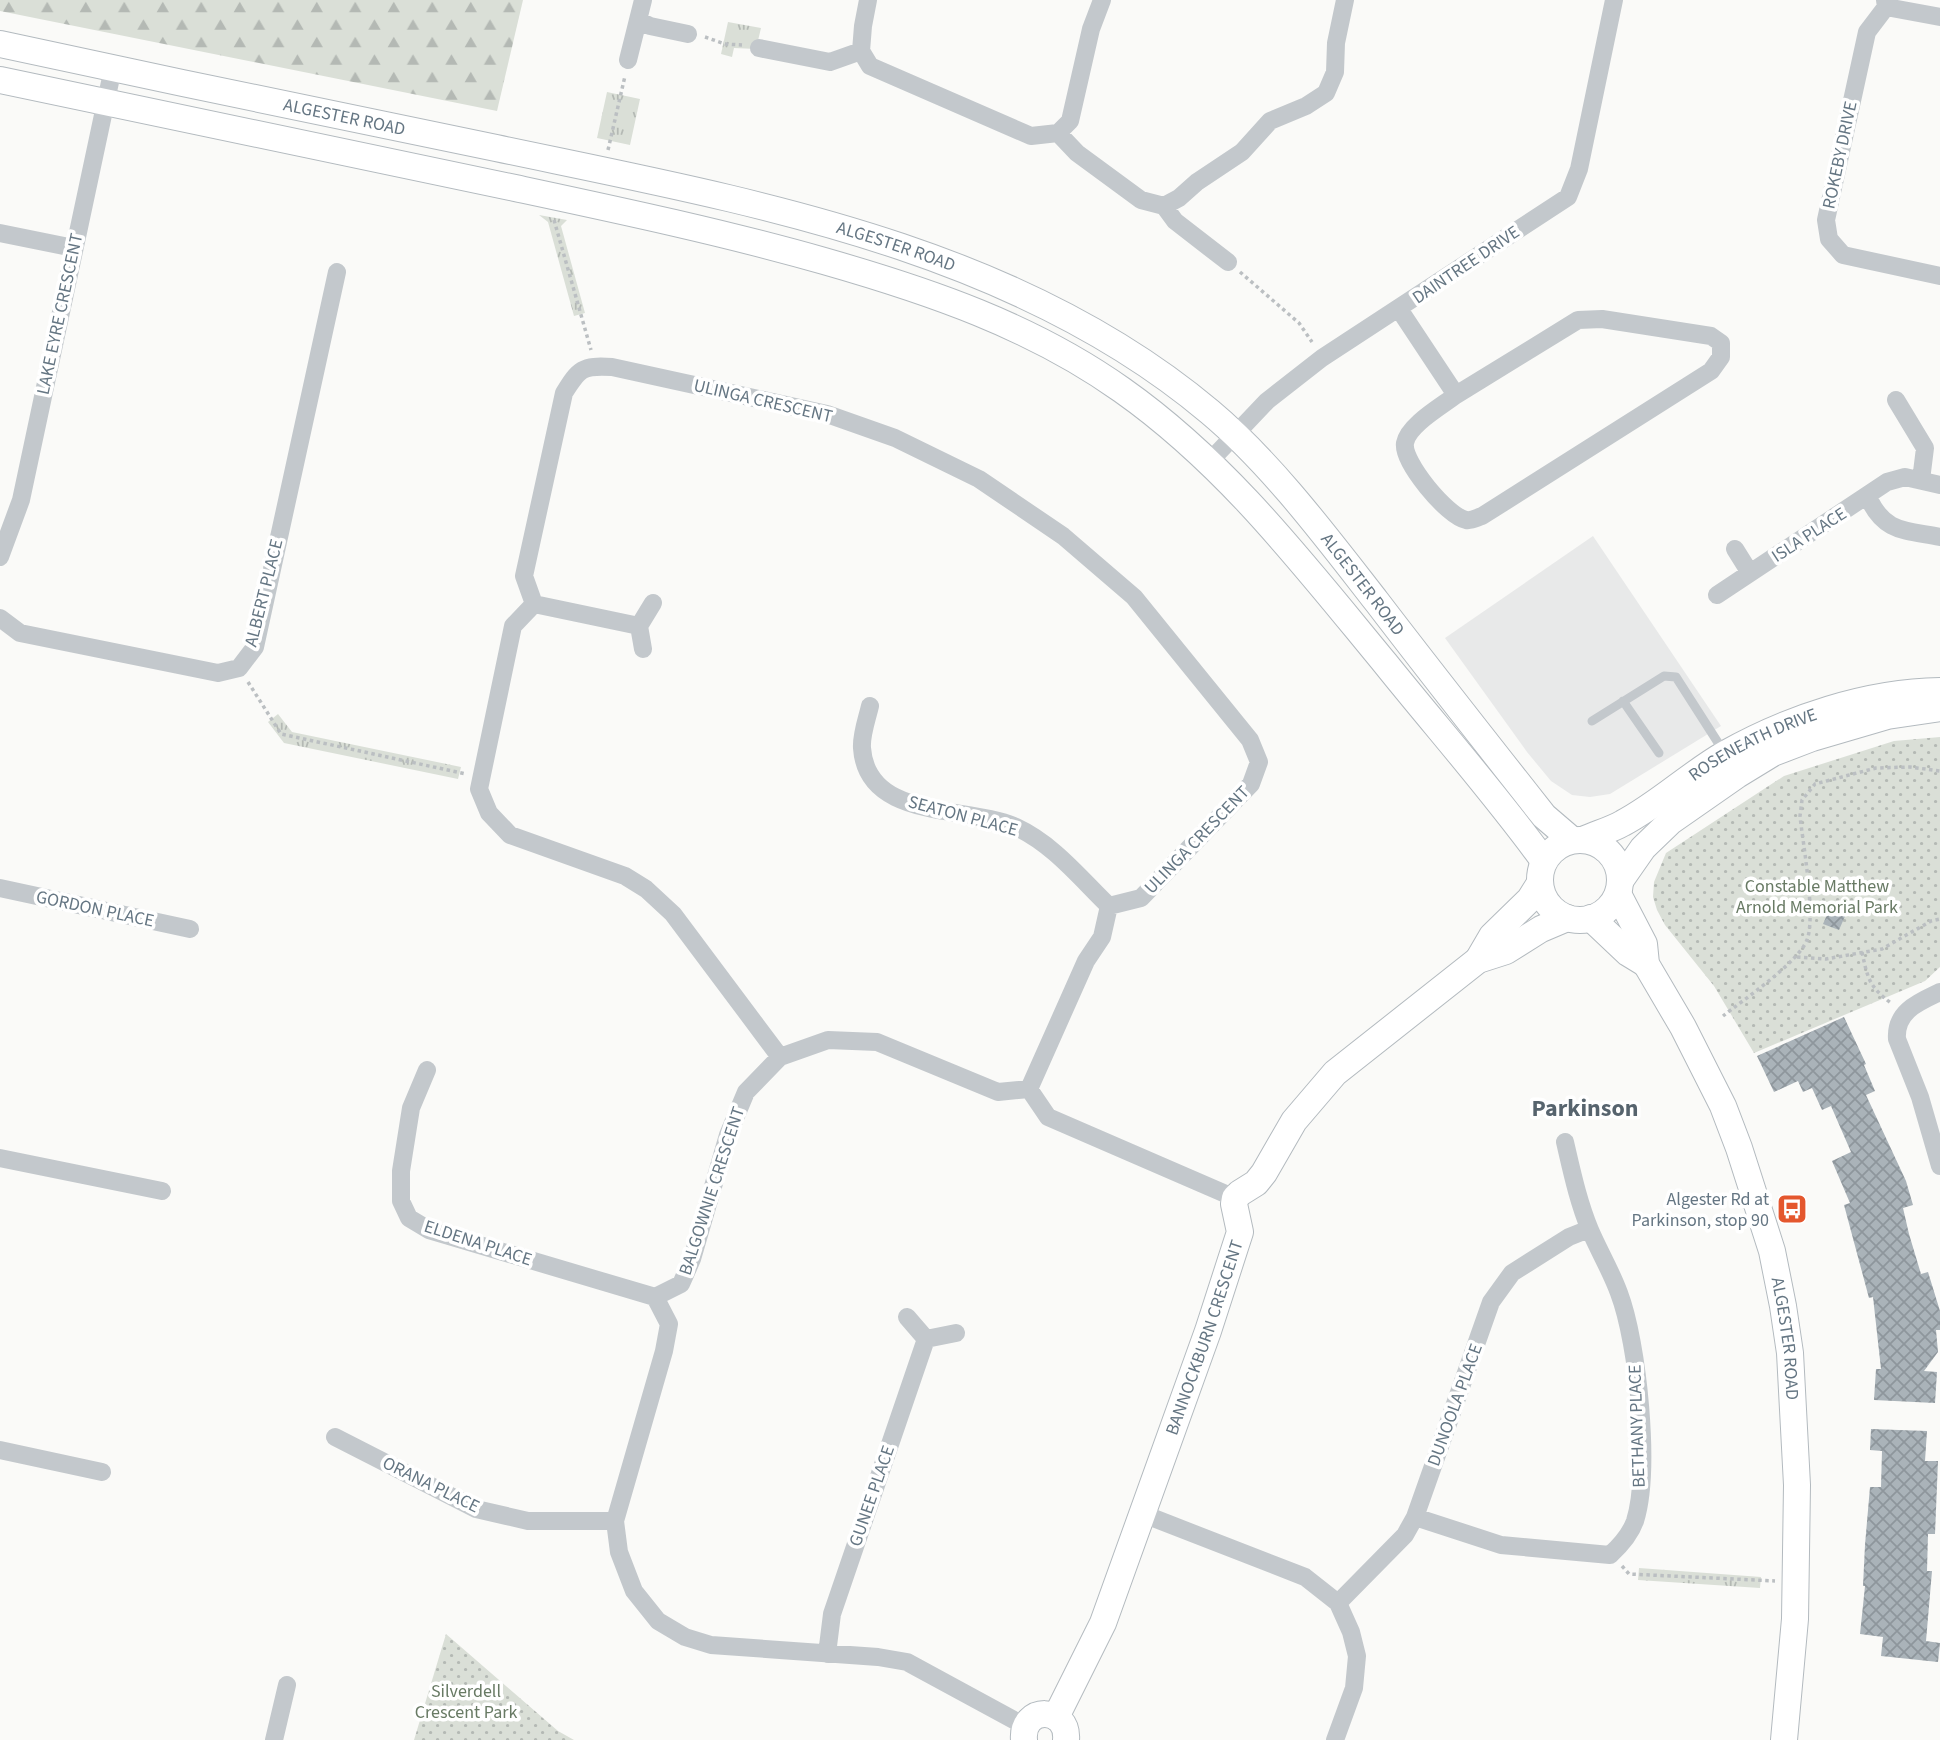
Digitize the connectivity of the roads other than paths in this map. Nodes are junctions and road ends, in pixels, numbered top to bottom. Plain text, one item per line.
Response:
1 (643, 0) edge
2 (868, 0) edge
3 (1102, 0) edge
4 (1346, 0) edge
5 (1614, 0) edge
6 (1885, 3) edge
7 (1940, 17) edge
8 (640, 21) junction
9 (688, 34) road end
10 (0, 44) edge
11 (759, 48) road end
12 (861, 51) junction
13 (628, 60) road end
14 (113, 68) junction
15 (0, 80) edge
16 (106, 103) junction
17 (1058, 133) junction
18 (1164, 206) junction
19 (0, 233) edge
20 (74, 248) junction
21 (1228, 262) road end
22 (337, 272) dead end
23 (1940, 276) edge
24 (1399, 309) junction
25 (1455, 395) junction
26 (1896, 400) dead end
27 (1235, 434) junction
28 (1210, 461) junction
29 (1920, 480) junction
30 (1940, 485) edge
31 (1868, 497) junction
32 (1940, 537) edge
33 (1735, 549) dead end
34 (0, 557) edge
35 (1750, 573) junction
36 (1717, 594) dead end
37 (653, 603) dead end
38 (534, 604) junction
39 (0, 618) edge
40 (639, 626) junction
41 (643, 649) dead end
42 (1940, 691) edge
43 (1623, 701) junction
44 (870, 706) dead end
45 (1940, 708) edge
46 (1592, 721) dead end
47 (1660, 753) dead end
48 (1731, 764) junction
49 (1578, 840) junction
50 (1542, 872) junction
51 (0, 888) edge
52 (1619, 888) junction
53 (1109, 906) junction
54 (1579, 918) junction
55 (190, 929) dead end
56 (1478, 960) junction
57 (1646, 964) junction
58 (1940, 992) edge
59 (780, 1057) junction
60 (428, 1070) dead end
61 (1029, 1089) junction
62 (1565, 1142) dead end
63 (0, 1158) edge
64 (1940, 1166) edge
65 (162, 1191) dead end
66 (1236, 1198) junction
67 (1590, 1229) junction
68 (655, 1297) junction
69 (907, 1317) dead end
70 (956, 1333) dead end
71 (926, 1339) junction
72 (335, 1437) dead end
73 (0, 1450) edge
74 (102, 1472) dead end
75 (1143, 1514) junction
76 (1415, 1517) junction
77 (615, 1521) junction
78 (1338, 1603) junction
79 (827, 1654) junction
80 (287, 1685) dead end
81 (1061, 1729) edge
82 (1024, 1733) edge
83 (274, 1740) edge
84 (1335, 1740) edge
85 (1784, 1740) edge

1 - 8 street
2 - 12 street
3 - 17 street
4 - 18 street
5 - 24 street, DAINTREE DRIVE
6 - 7 street
6 - 23 street, ROKEBY DRIVE
8 - 9 street
8 - 13 street
10 - 14 main road, ALGESTER ROAD
11 - 12 street
12 - 17 street
14 - 16 street, LAKE EYRE CRESCENT
14 - 27 main road, ALGESTER ROAD
15 - 16 main road, ALGESTER ROAD
16 - 20 street, LAKE EYRE CRESCENT
16 - 28 main road, ALGESTER ROAD
17 - 18 street
18 - 21 street
19 - 20 street
20 - 34 street, LAKE EYRE CRESCENT
22 - 39 street, ALBERT PLACE
24 - 25 street
24 - 27 street, DAINTREE DRIVE
25 - 25 street
26 - 29 street
27 - 28 street, DAINTREE DRIVE
27 - 49 main road, ALGESTER ROAD
28 - 50 main road, ALGESTER ROAD
29 - 30 street, ISLA PLACE
29 - 31 street, ISLA PLACE
31 - 32 street, ISLA PLACE
31 - 35 street, ISLA PLACE
33 - 35 street
35 - 36 street, ISLA PLACE
37 - 40 street
38 - 40 street
38 - 53 street, ULINGA CRESCENT
38 - 59 street
40 - 41 street
42 - 48 main road, ROSENEATH DRIVE
43 - 46 lane
43 - 47 lane
43 - 48 lane
44 - 53 street, SEATON PLACE
45 - 48 main road, ROSENEATH DRIVE
48 - 49 main road, ROSENEATH DRIVE
48 - 52 main road, ROSENEATH DRIVE
49 - 50 main road
49 - 52 main road
50 - 54 main road
50 - 56 main road
51 - 55 street, GORDON PLACE
52 - 54 main road
52 - 57 main road, ALGESTER ROAD
53 - 61 street
54 - 56 main road
54 - 57 main road, ALGESTER ROAD
56 - 66 main road
57 - 85 main road, ALGESTER ROAD
58 - 64 street
59 - 61 street, BALGOWNIE CRESCENT
59 - 68 street, BALGOWNIE CRESCENT
60 - 68 street, ELDENA PLACE
61 - 66 street
62 - 67 street, BETHANY PLACE
63 - 65 street
66 - 75 main road, BANNOCKBURN CRESCENT
67 - 76 street, DUNOOLA PLACE
67 - 76 street, BETHANY PLACE
68 - 77 street
69 - 71 street
70 - 71 street
71 - 79 street, GUNEE PLACE
72 - 77 street, ORANA PLACE
73 - 74 street
75 - 78 street
75 - 81 main road, BANNOCKBURN CRESCENT
76 - 78 street, DUNOOLA PLACE
77 - 79 street
78 - 84 street
79 - 82 street
80 - 83 street
81 - 82 main road

